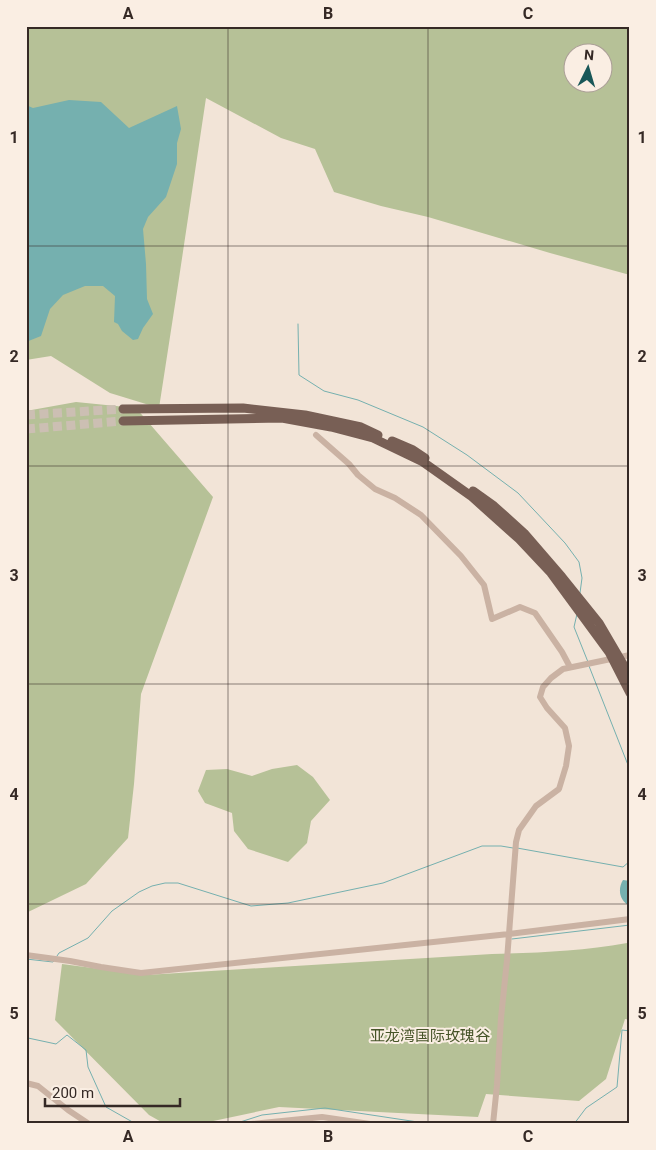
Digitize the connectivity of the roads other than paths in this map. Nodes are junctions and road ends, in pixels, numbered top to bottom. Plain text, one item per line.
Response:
1 (124, 409) tunnel mouth
2 (123, 421) tunnel mouth
3 (316, 435) dead end
4 (511, 527) junction
5 (530, 545) junction
6 (630, 655) edge
7 (616, 657) junction
8 (570, 667) junction
9 (630, 676) edge
10 (630, 693) edge
11 (630, 920) edge
12 (509, 934) junction
13 (26, 955) edge
14 (26, 1083) edge
15 (89, 1124) edge
16 (251, 1124) edge
17 (370, 1124) edge
18 (493, 1124) edge

1 - 4 main road
2 - 4 main road
3 - 8 street
4 - 5 main road
5 - 7 main road
5 - 10 main road
6 - 7 street
7 - 8 street
7 - 9 main road
8 - 12 street
11 - 12 street
12 - 13 street
12 - 18 street
14 - 15 street
16 - 17 street

